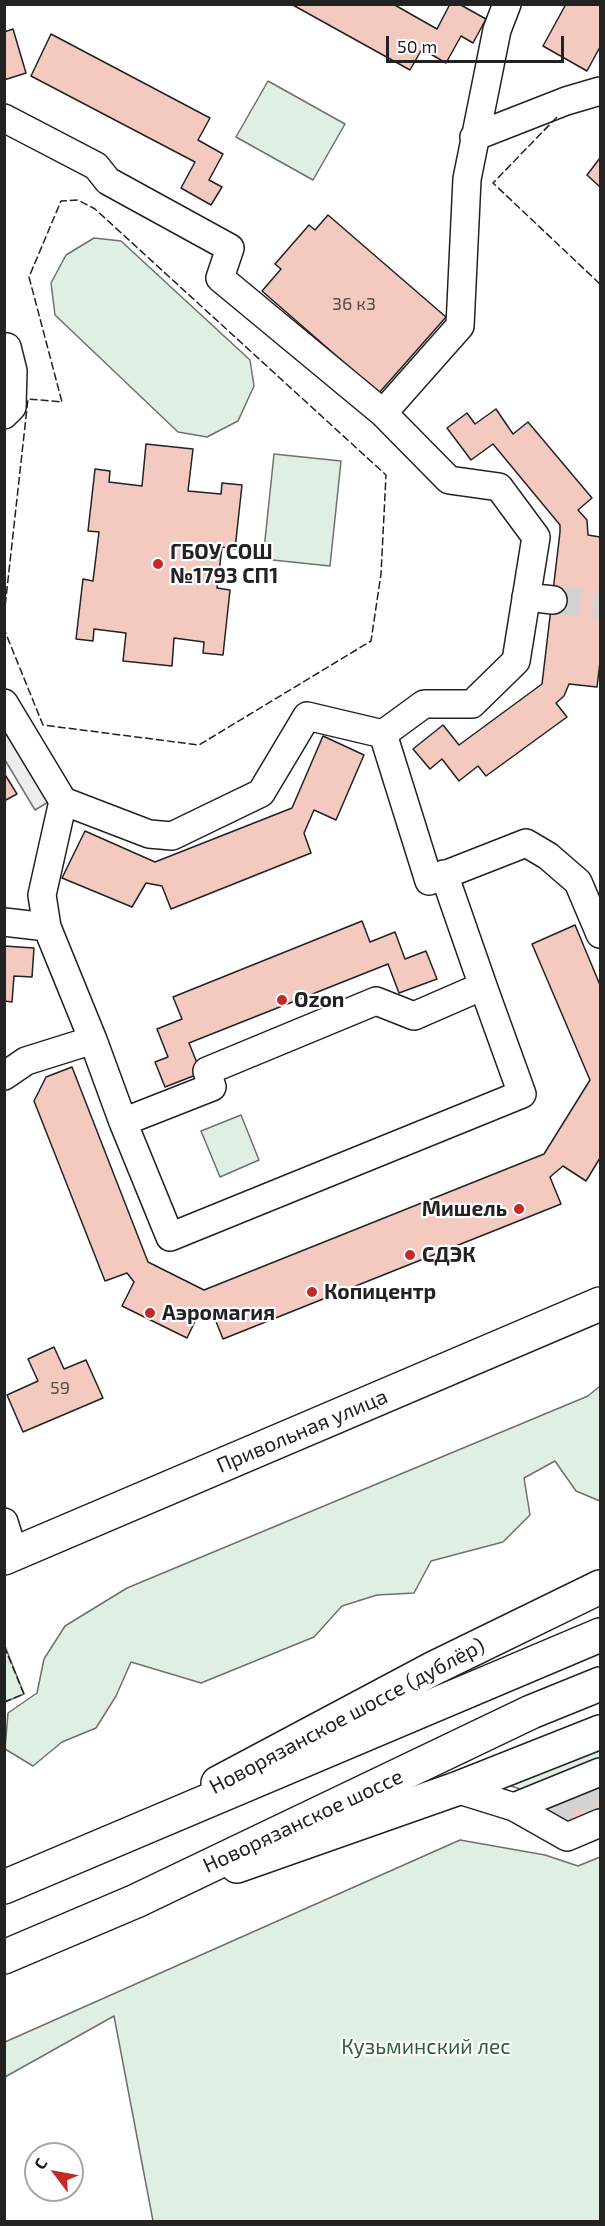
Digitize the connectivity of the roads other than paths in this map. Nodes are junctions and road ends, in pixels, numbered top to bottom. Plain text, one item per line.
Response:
1 (500, 9) edge
2 (600, 91) edge
3 (4, 118) edge
4 (474, 137) junction
5 (4, 347) edge
6 (383, 413) junction
7 (4, 415) edge
8 (526, 597) junction
9 (553, 600) tunnel mouth
10 (4, 703) edge
11 (383, 734) junction
12 (63, 801) junction
13 (444, 874) junction
14 (4, 922) edge
15 (47, 927) junction
16 (600, 934) edge
17 (483, 986) junction
18 (93, 1040) junction
19 (4, 1076) edge
20 (123, 1122) junction
21 (600, 1304) edge
22 (4, 1522) edge
23 (9, 1556) edge
24 (600, 1587) edge
25 (600, 1635) edge
26 (600, 1684) edge
27 (600, 1732) edge
28 (575, 1785) edge
29 (456, 1789) junction
30 (514, 1807) junction
31 (592, 1822) edge
32 (95, 1848) junction
33 (4, 1887) edge
34 (136, 1901) junction
35 (4, 1957) edge

1 - 4 lane
2 - 4 lane
3 - 6 lane
4 - 6 lane
5 - 7 lane
6 - 8 lane
8 - 9 lane
8 - 11 lane
10 - 12 lane
11 - 12 lane
11 - 13 lane
12 - 15 lane
13 - 16 lane
13 - 17 lane
14 - 15 lane
15 - 18 lane
17 - 20 lane
17 - 20 lane
18 - 19 lane
18 - 20 lane
21 - 23 main road, Привольная улица
22 - 23 lane
24 - 32 main road, Новорязанское шоссе (дублёр)
25 - 32 main road
26 - 34 main road, Новорязанское шоссе
27 - 29 main road
28 - 30 lane
29 - 30 lane
29 - 34 main road
30 - 31 lane
32 - 33 main road
34 - 35 main road, Новорязанское шоссе

